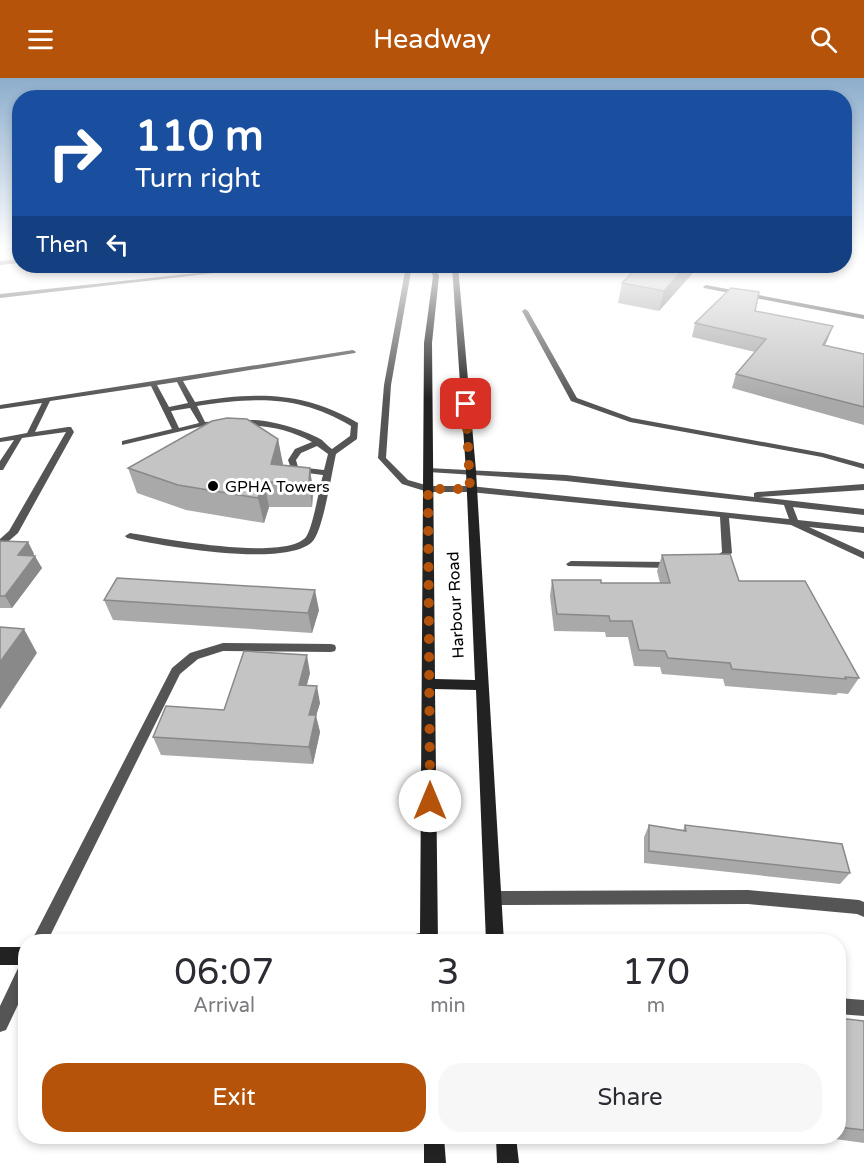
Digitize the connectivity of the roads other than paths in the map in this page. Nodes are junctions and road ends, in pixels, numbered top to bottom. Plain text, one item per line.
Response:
1 (403, 298) edge
2 (433, 298) edge
3 (459, 298) edge
4 (762, 298) edge
5 (525, 311) dead end
6 (864, 317) edge
7 (353, 352) dead end
8 (179, 379) junction
9 (153, 383) junction
10 (47, 400) junction
11 (193, 404) junction
12 (0, 408) edge
13 (166, 410) junction
14 (203, 424) junction
15 (176, 430) junction
16 (30, 434) junction
17 (20, 436) junction
18 (0, 440) edge
19 (319, 442) junction
20 (125, 443) dead end
21 (332, 453) junction
22 (864, 467) edge
23 (0, 468) edge
24 (428, 470) junction
25 (471, 471) junction
26 (327, 473) junction
27 (864, 488) edge
28 (428, 489) junction
29 (470, 489) junction
30 (728, 497) junction
31 (787, 503) junction
32 (864, 512) edge
33 (724, 516) junction
34 (795, 524) junction
35 (864, 530) edge
36 (130, 536) dead end
37 (0, 544) edge
38 (864, 556) edge
39 (702, 562) edge
40 (571, 564) dead end
41 (681, 565) edge
42 (331, 648) dead end
43 (430, 684) junction
44 (480, 685) junction
45 (492, 898) junction
46 (864, 910) edge
47 (43, 934) edge
48 (429, 934) edge
49 (494, 934) edge
50 (0, 956) edge
51 (18, 956) edge
52 (18, 987) edge
53 (846, 1007) edge
54 (864, 1008) edge
55 (0, 1024) edge
56 (434, 1144) edge
57 (507, 1144) edge
58 (435, 1163) edge
59 (508, 1163) edge

1 - 28 lane
2 - 24 main road, Harbour Road
3 - 25 main road, Harbour Road
4 - 6 lane
5 - 22 lane
7 - 8 lane
8 - 9 lane
8 - 11 lane
9 - 10 lane
9 - 13 lane
10 - 12 lane
10 - 16 lane
11 - 13 lane
11 - 14 lane
11 - 21 lane
13 - 15 lane
14 - 15 lane
14 - 19 lane
15 - 20 lane
16 - 17 lane
16 - 37 lane
17 - 18 lane
17 - 23 lane
19 - 21 lane
19 - 26 lane
21 - 26 lane
24 - 25 lane
24 - 28 main road, Harbour Road
25 - 29 main road, Harbour Road
25 - 30 lane
26 - 36 lane
27 - 30 lane
28 - 29 lane
28 - 43 main road, Harbour Road
29 - 33 lane
29 - 44 main road, Harbour Road
30 - 31 lane
31 - 32 lane
31 - 34 lane
33 - 34 lane
33 - 39 lane
34 - 35 lane
34 - 38 lane
40 - 41 lane
42 - 47 lane
43 - 44 main road
43 - 48 main road, Harbour Road
44 - 45 main road, Harbour Road
45 - 46 lane
45 - 49 main road, Harbour Road
50 - 51 main road
52 - 55 lane
53 - 54 lane
56 - 58 main road
57 - 59 main road

